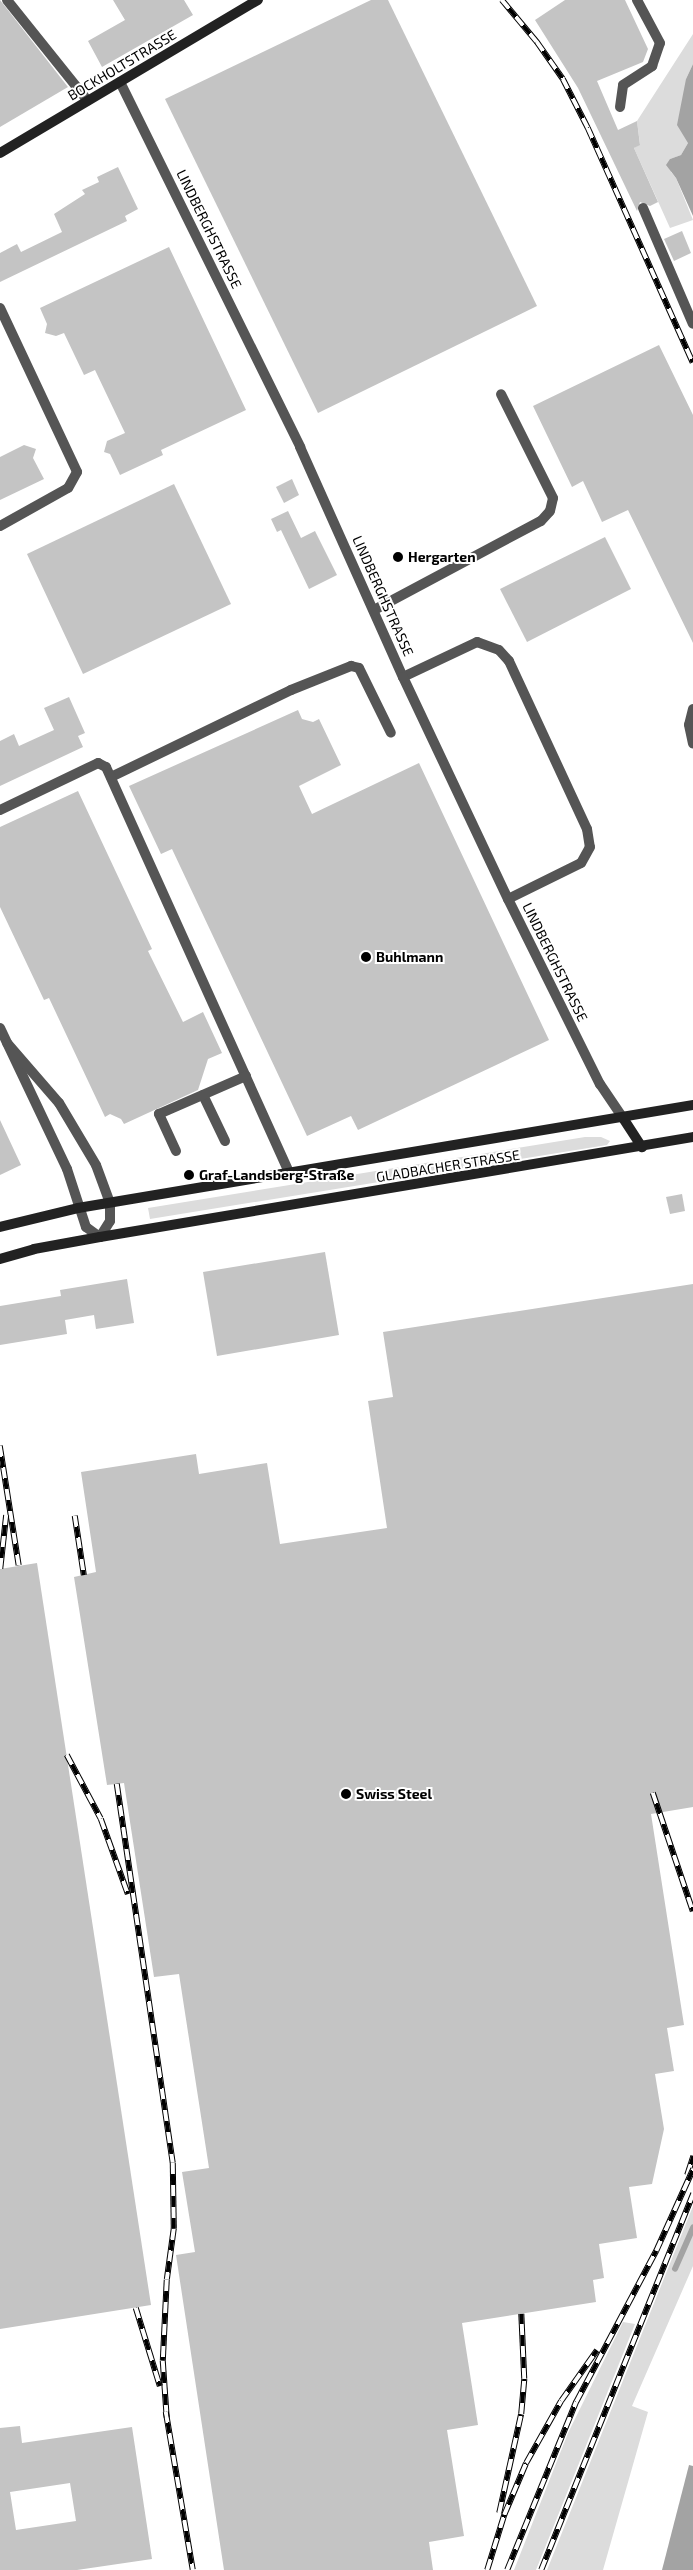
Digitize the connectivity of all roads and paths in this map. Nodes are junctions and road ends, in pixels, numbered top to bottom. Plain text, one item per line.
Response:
1 (7, 0) edge
2 (258, 0) edge
3 (637, 0) edge
4 (120, 82) junction
5 (88, 101) junction
6 (620, 107) dead end
7 (0, 153) edge
8 (643, 208) dead end
9 (0, 308) edge
10 (693, 324) edge
11 (501, 394) dead end
12 (0, 526) edge
13 (374, 610) junction
14 (403, 677) junction
15 (693, 709) edge
16 (391, 732) dead end
17 (693, 744) edge
18 (111, 777) junction
19 (0, 810) edge
20 (508, 899) junction
21 (0, 1028) edge
22 (7, 1043) junction
23 (246, 1076) junction
24 (203, 1095) junction
25 (693, 1105) edge
26 (623, 1118) junction
27 (693, 1137) edge
28 (225, 1140) dead end
29 (642, 1147) junction
30 (176, 1151) dead end
31 (290, 1174) junction
32 (110, 1203) junction
33 (78, 1208) junction
34 (0, 1227) edge
35 (100, 1237) junction
36 (0, 1259) edge

1 - 5 street
2 - 4 main road, BOCKHOLTSTRASSE
3 - 6 street
4 - 5 main road, BOCKHOLTSTRASSE
4 - 13 street, LINDBERGHSTRASSE
5 - 7 main road, BOCKHOLTSTRASSE
8 - 10 street
9 - 12 street
11 - 13 street
13 - 14 street, LINDBERGHSTRASSE
14 - 20 street, LINDBERGHSTRASSE
14 - 20 street
15 - 17 street
16 - 18 street
18 - 19 street
18 - 23 street
20 - 26 street, LINDBERGHSTRASSE
21 - 22 street
22 - 32 street
22 - 33 street
23 - 24 street
23 - 31 street
24 - 28 street
24 - 30 street
25 - 26 main road, GLADBACHER STRASSE
26 - 29 main road
26 - 31 main road, GLADBACHER STRASSE
27 - 29 main road, GLADBACHER STRASSE
29 - 35 main road, GLADBACHER STRASSE
31 - 32 main road, GLADBACHER STRASSE
32 - 33 main road, GLADBACHER STRASSE
32 - 35 street
33 - 34 main road, GLADBACHER STRASSE
33 - 35 street
35 - 36 main road, GLADBACHER STRASSE

